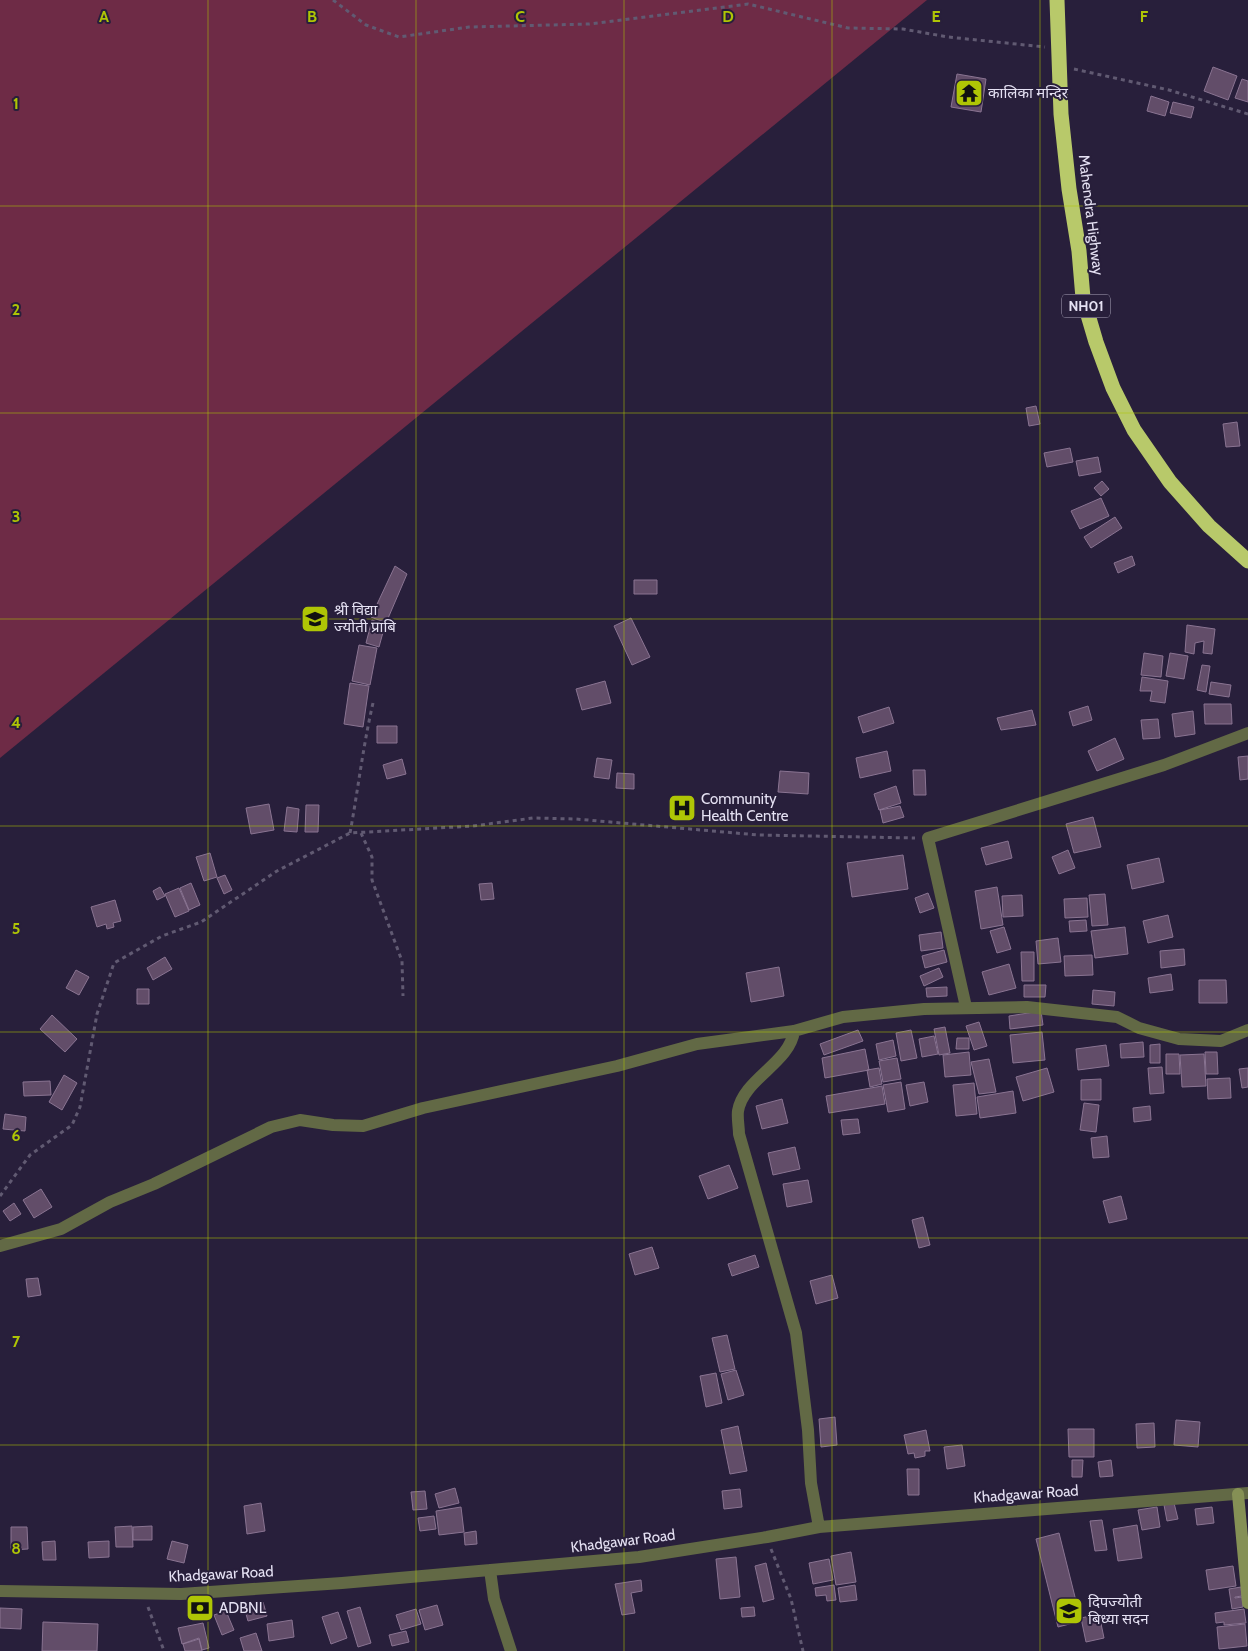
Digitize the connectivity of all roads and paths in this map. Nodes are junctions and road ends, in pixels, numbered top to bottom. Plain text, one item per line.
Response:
1 (333, 0) edge
2 (1056, 0) edge
3 (1058, 49) junction
4 (1059, 65) junction
5 (1248, 114) edge
6 (1248, 561) edge
7 (373, 703) dead end
8 (1248, 733) edge
9 (350, 833) junction
10 (361, 833) junction
11 (928, 838) junction
12 (403, 996) dead end
13 (966, 1007) junction
14 (1248, 1030) edge
15 (794, 1031) junction
16 (0, 1196) edge
17 (0, 1246) edge
18 (1243, 1494) edge
19 (819, 1526) junction
20 (766, 1537) junction
21 (490, 1570) junction
22 (0, 1591) edge
23 (144, 1594) junction
24 (1248, 1603) edge
25 (164, 1651) edge
26 (511, 1651) edge
27 (803, 1651) edge

1 - 3 path
2 - 3 highway, Mahendra Highway / NH01
3 - 4 highway, Mahendra Highway / NH01
4 - 5 path
4 - 6 highway, Mahendra Highway / NH01
7 - 9 path
8 - 11 street
9 - 10 path
9 - 16 path
10 - 11 path
10 - 12 path
11 - 13 street
13 - 14 street
13 - 15 street
15 - 17 street
15 - 19 street
18 - 19 street, Khadgawar Road
18 - 24 street
19 - 20 street, Khadgawar Road
20 - 21 street, Khadgawar Road
20 - 27 path
21 - 23 street, Khadgawar Road
21 - 26 street
22 - 23 street, Khadgawar Road
23 - 25 path

